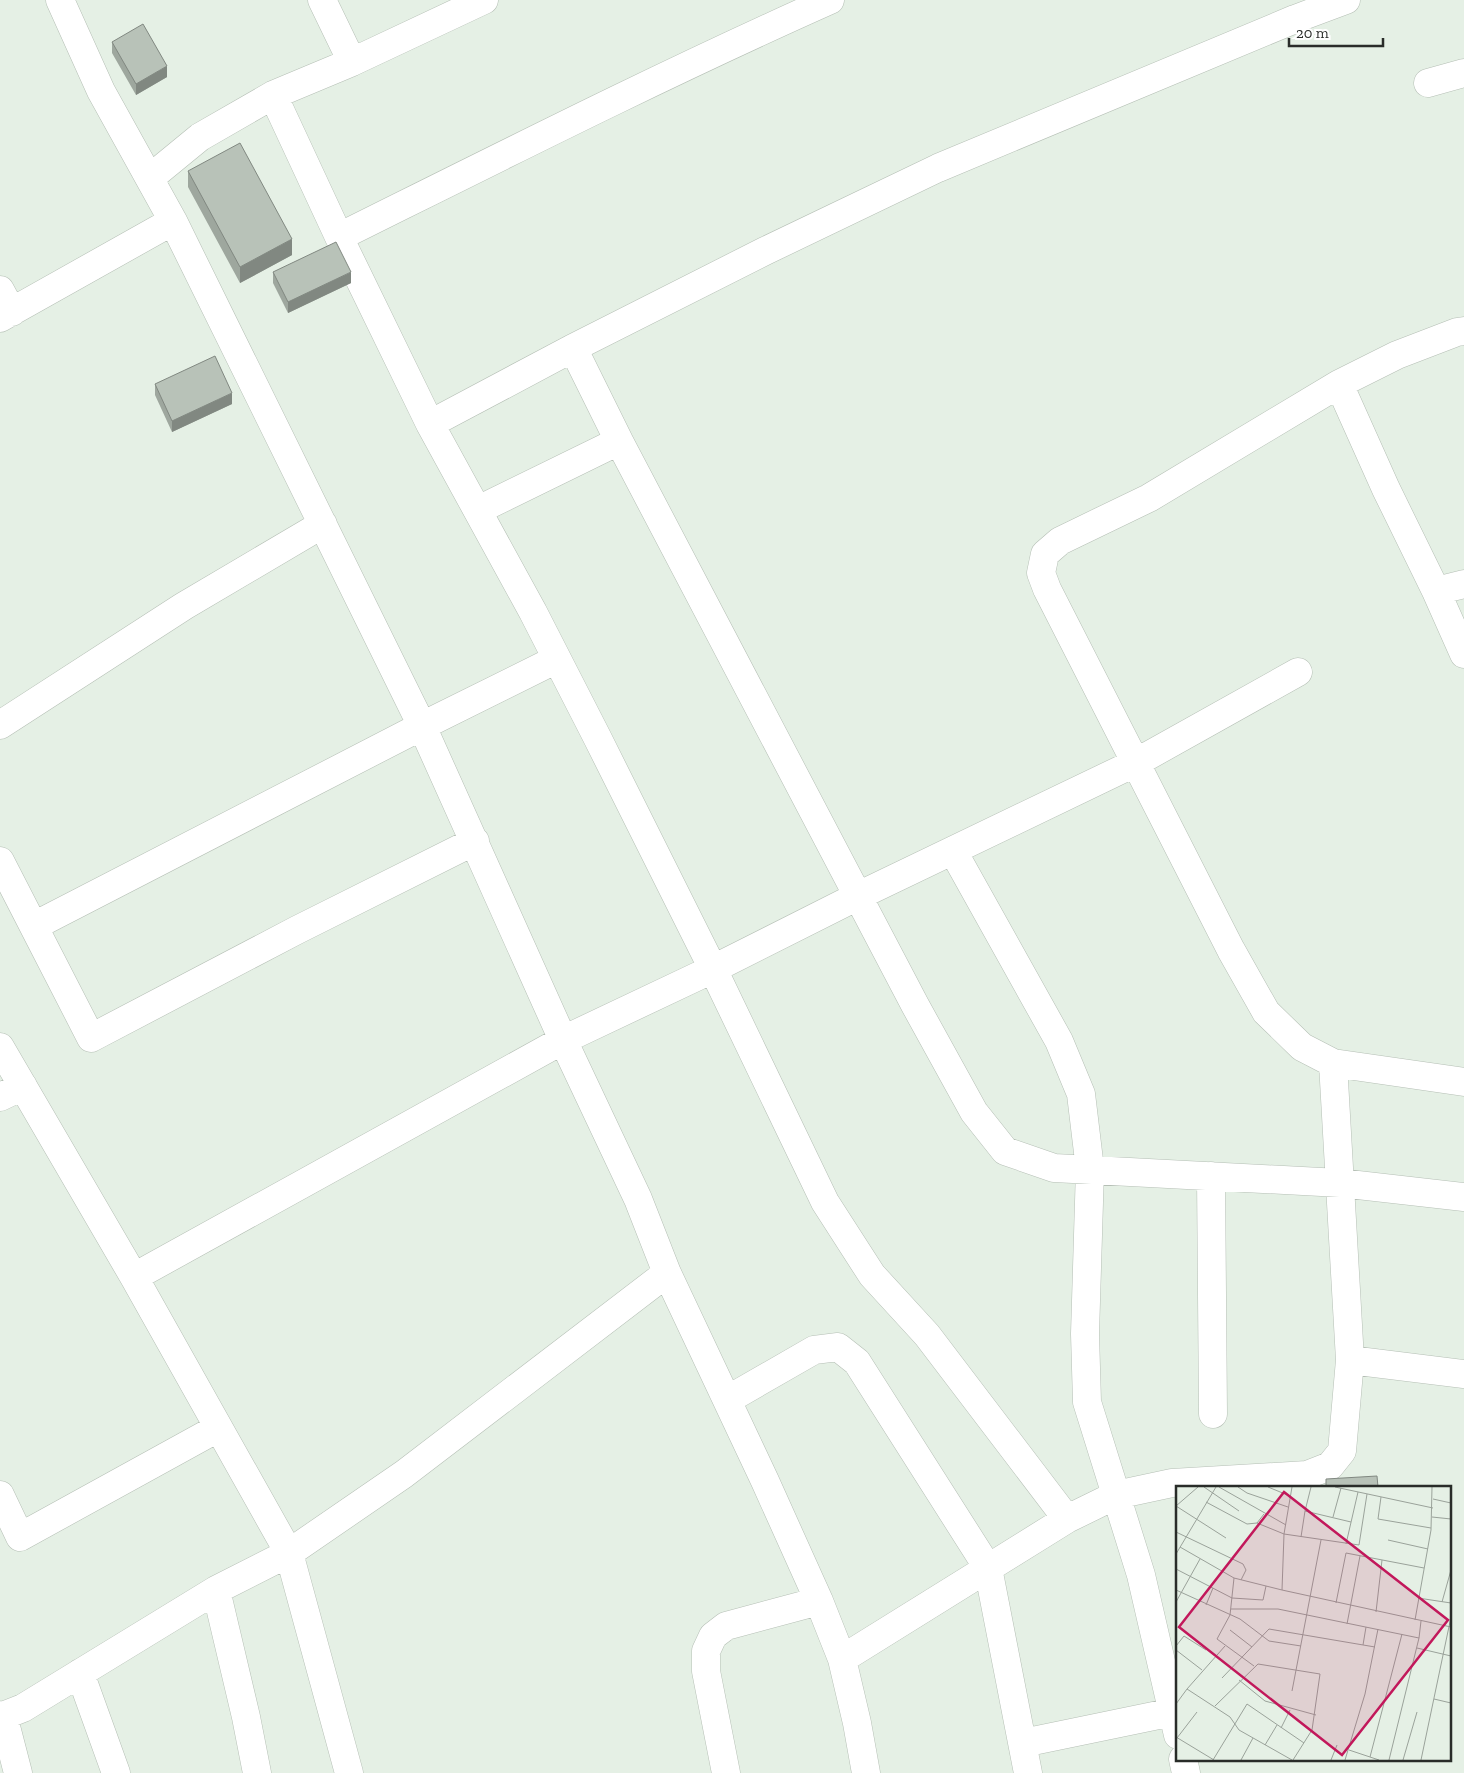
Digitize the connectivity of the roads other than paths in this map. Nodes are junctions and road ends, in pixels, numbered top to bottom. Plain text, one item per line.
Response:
1 (60, 0) edge
2 (322, 0) edge
3 (484, 0) edge
4 (830, 0) edge
5 (1346, 0) edge
6 (352, 62) junction
7 (1464, 73) edge
8 (1428, 83) dead end
9 (273, 95) junction
10 (150, 178) junction
11 (173, 221) junction
12 (339, 237) junction
13 (4, 307) edge
14 (1464, 331) edge
15 (573, 348) junction
16 (1338, 384) junction
17 (430, 424) junction
18 (619, 441) junction
19 (478, 510) junction
20 (323, 524) junction
21 (1464, 584) edge
22 (1436, 590) junction
23 (1464, 654) edge
24 (557, 659) junction
25 (1298, 672) dead end
26 (0, 725) edge
27 (422, 726) junction
28 (1136, 762) junction
29 (475, 841) junction
30 (953, 850) junction
31 (0, 861) edge
32 (858, 896) junction
33 (34, 926) junction
34 (713, 969) junction
35 (563, 1040) junction
36 (0, 1047) edge
37 (1334, 1063) junction
38 (1464, 1082) edge
39 (12, 1092) edge
40 (1090, 1169) junction
41 (1212, 1176) junction
42 (1340, 1183) junction
43 (1464, 1197) edge
44 (667, 1273) junction
45 (134, 1277) junction
46 (1350, 1360) junction
47 (1464, 1374) edge
48 (727, 1400) junction
49 (1212, 1414) dead end
50 (218, 1428) junction
51 (1116, 1495) junction
52 (0, 1496) edge
53 (1068, 1519) junction
54 (10, 1541) edge
55 (289, 1553) junction
56 (988, 1568) junction
57 (216, 1590) junction
58 (819, 1601) junction
59 (842, 1659) junction
60 (80, 1672) junction
61 (1, 1716) edge
62 (1175, 1723) edge
63 (1024, 1743) junction
64 (1183, 1760) edge
65 (18, 1773) edge
66 (116, 1773) edge
67 (257, 1773) edge
68 (349, 1773) edge
69 (726, 1773) edge
70 (866, 1773) edge
71 (1028, 1773) edge
72 (1186, 1773) edge

1 - 10 street
2 - 6 street
3 - 6 street
4 - 12 street
5 - 15 street
6 - 9 street
7 - 8 street
9 - 10 street
9 - 12 street
10 - 11 street
11 - 13 street
11 - 20 street
12 - 17 street
14 - 16 street
15 - 17 street
15 - 18 street
16 - 22 street
16 - 28 street
17 - 19 street
18 - 19 street
18 - 32 street
19 - 24 street
20 - 26 street
20 - 27 street
21 - 22 street
22 - 23 street
24 - 27 street
24 - 34 street
25 - 28 street
27 - 29 street
27 - 33 street
28 - 30 street
28 - 37 street
29 - 33 street
29 - 35 street
30 - 32 street
30 - 40 street
31 - 33 street
32 - 34 street
32 - 40 street
34 - 35 street
34 - 53 street
35 - 44 street
35 - 45 street
36 - 39 street
37 - 38 street
37 - 42 street
39 - 45 street
40 - 41 street
40 - 51 street
41 - 42 street
41 - 49 street
42 - 43 street
42 - 46 street
44 - 48 street
44 - 55 street
45 - 50 street
46 - 47 street
46 - 51 street
48 - 56 street
48 - 58 street
50 - 54 street
50 - 55 street
51 - 53 street
51 - 62 street
52 - 54 street
53 - 56 street
55 - 57 street
55 - 68 street
56 - 59 street
56 - 63 street
57 - 60 street
57 - 67 street
58 - 59 street
58 - 69 street
59 - 70 street
60 - 61 street
60 - 66 street
61 - 65 street
62 - 63 street
63 - 71 street
64 - 72 street

